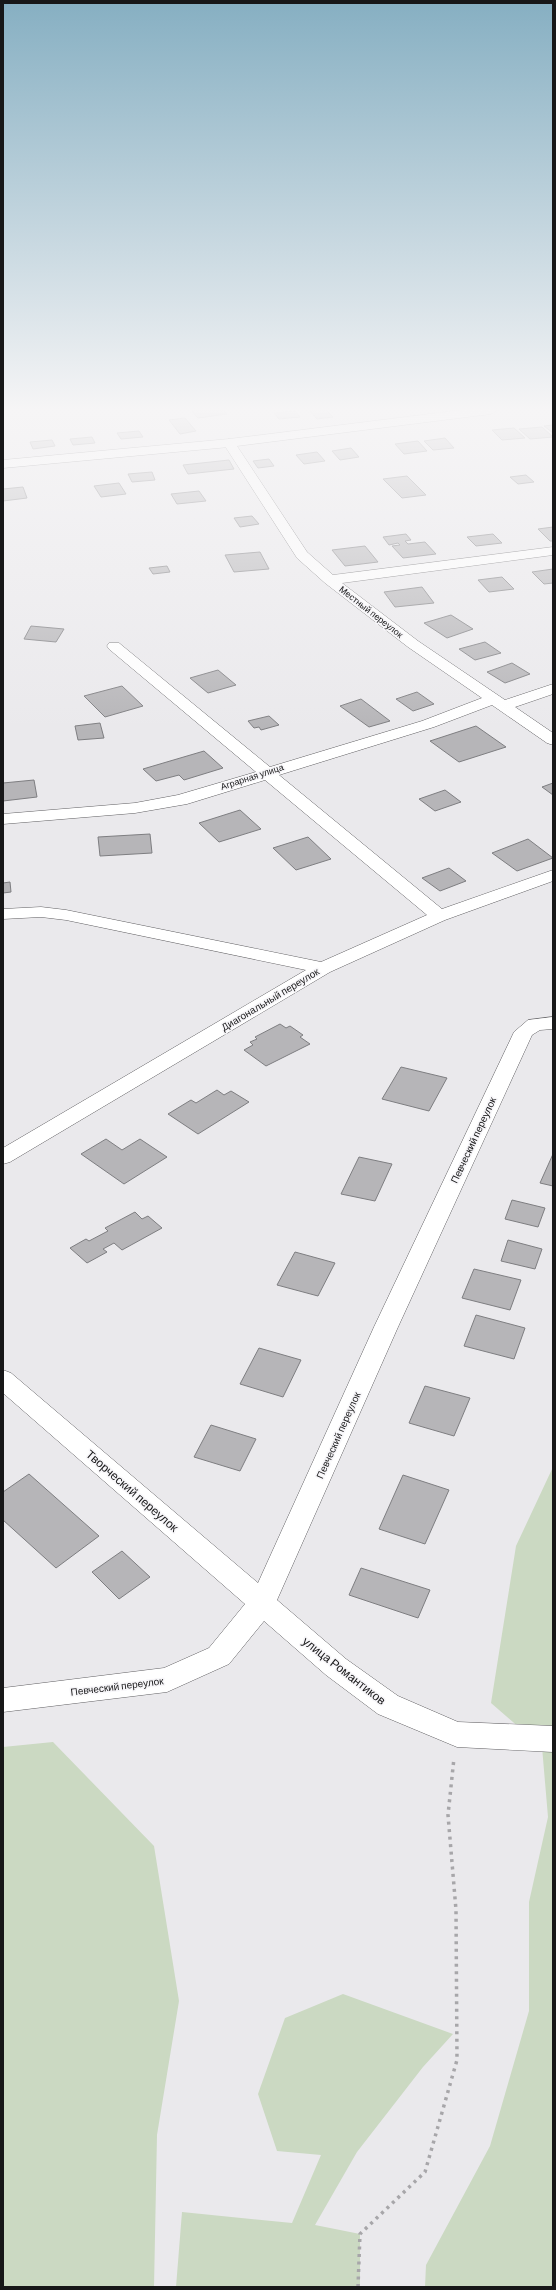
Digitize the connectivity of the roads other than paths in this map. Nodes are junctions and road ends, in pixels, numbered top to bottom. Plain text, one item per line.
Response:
1 (277, 517) edge
2 (553, 551) edge
3 (330, 580) junction
4 (114, 646) dead end
5 (553, 689) edge
6 (497, 703) junction
7 (553, 740) edge
8 (268, 772) junction
9 (3, 819) edge
10 (553, 875) edge
11 (3, 914) edge
12 (439, 916) junction
13 (322, 968) junction
14 (553, 1023) edge
15 (3, 1157) edge
16 (3, 1379) edge
17 (262, 1603) junction
18 (3, 1700) edge
19 (553, 1739) edge

1 - 3 street, Местный переулок
2 - 3 street
3 - 6 street, Местный переулок
4 - 8 street
5 - 6 street, Аграрная улица
6 - 7 street, Местный переулок
6 - 8 street, Аграрная улица
8 - 9 street, Аграрная улица
8 - 12 street
10 - 12 street, Диагональный переулок
11 - 13 street
12 - 13 street, Диагональный переулок
13 - 15 street, Диагональный переулок
14 - 17 street, Певческий переулок
16 - 17 street, Творческий переулок
17 - 18 street, Певческий переулок
17 - 19 street, улица Романтиков

